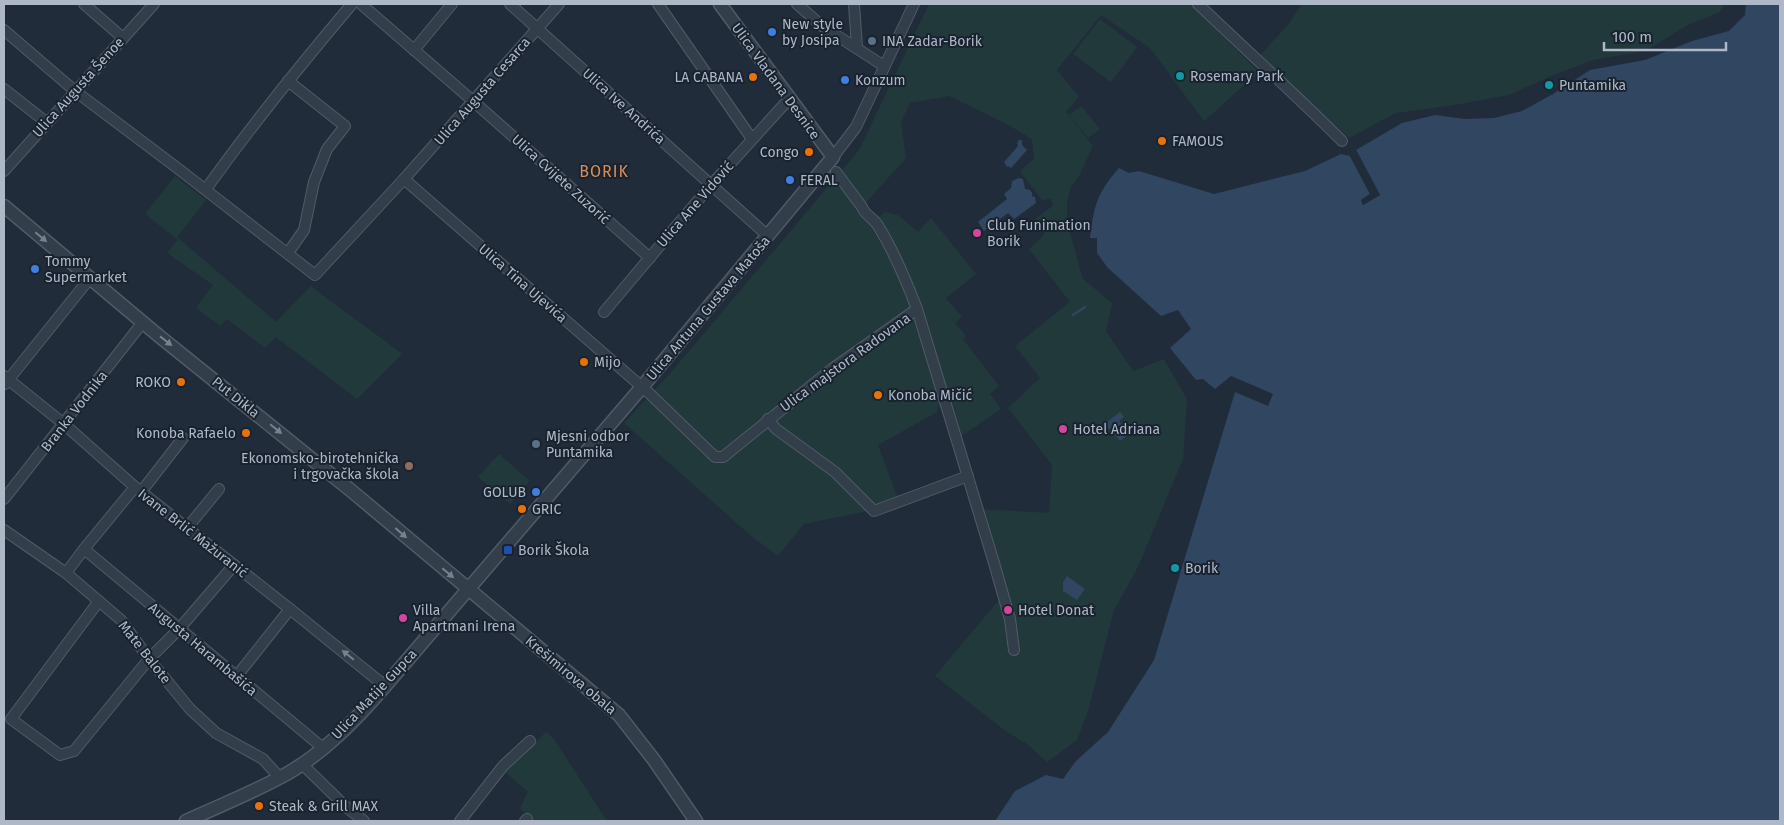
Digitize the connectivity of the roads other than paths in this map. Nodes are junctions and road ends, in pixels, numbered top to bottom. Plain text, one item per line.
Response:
1 (84, 4) edge
2 (154, 4) edge
3 (352, 4) edge
4 (360, 4) edge
5 (452, 4) edge
6 (510, 4) edge
7 (559, 4) edge
8 (658, 4) edge
9 (720, 4) edge
10 (797, 4) edge
11 (854, 4) edge
12 (914, 4) edge
13 (1198, 4) edge
14 (537, 28) junction
15 (4, 30) edge
16 (123, 38) junction
17 (857, 48) junction
18 (414, 50) junction
19 (884, 66) junction
20 (288, 81) junction
21 (4, 89) edge
22 (75, 91) junction
23 (789, 98) junction
24 (473, 101) junction
25 (46, 122) junction
26 (752, 139) junction
27 (1342, 141) dead end
28 (833, 157) junction
29 (4, 171) edge
30 (836, 172) dead end
31 (404, 179) junction
32 (711, 185) junction
33 (206, 189) junction
34 (4, 206) edge
35 (768, 236) junction
36 (288, 253) junction
37 (650, 258) junction
38 (90, 278) junction
39 (917, 309) junction
40 (604, 312) dead end
41 (143, 322) junction
42 (5, 381) edge
43 (642, 387) junction
44 (768, 419) junction
45 (64, 424) junction
46 (183, 438) dead end
47 (968, 476) junction
48 (219, 489) dead end
49 (138, 490) junction
50 (4, 499) edge
51 (187, 528) junction
52 (4, 530) edge
53 (84, 549) junction
54 (234, 565) junction
55 (66, 573) junction
56 (468, 589) junction
57 (99, 601) junction
58 (290, 609) junction
59 (179, 629) junction
60 (1014, 650) dead end
61 (149, 659) junction
62 (236, 677) junction
63 (385, 686) junction
64 (8, 716) edge
65 (530, 740) dead end
66 (323, 748) junction
67 (302, 764) junction
68 (280, 778) junction
69 (186, 821) edge
70 (364, 821) edge
71 (460, 821) edge
72 (696, 821) edge

1 - 16 street
2 - 16 street, Ulica Augusta Šenoe
3 - 20 street
4 - 18 street, Ulica Cvijete Zuzorić
5 - 18 street
6 - 14 street, Ulica Ive Andrića
7 - 14 street, Ulica Augusta Cesarca
8 - 26 street
9 - 23 street, Ulica Vladana Desnice
10 - 17 street
11 - 17 street
12 - 19 street, Ulica Antuna Gustava Matoša
13 - 27 street
14 - 24 street, Ulica Augusta Cesarca
14 - 32 street, Ulica Ive Andrića
15 - 22 street
16 - 22 street, Ulica Augusta Šenoe
17 - 19 street
18 - 24 street, Ulica Cvijete Zuzorić
19 - 28 street, Ulica Antuna Gustava Matoša
20 - 33 street
20 - 36 street
21 - 25 street
22 - 25 street, Ulica Augusta Šenoe
22 - 33 street
23 - 26 street, Ulica Ane Vidović
23 - 28 street, Ulica Vladana Desnice
24 - 31 street, Ulica Augusta Cesarca
24 - 37 street, Ulica Cvijete Zuzorić
25 - 29 street, Ulica Augusta Šenoe
26 - 32 street, Ulica Ane Vidović
28 - 35 street, Ulica Antuna Gustava Matoša
30 - 39 street
31 - 36 street, Ulica Augusta Cesarca
31 - 43 street, Ulica Tina Ujevića
32 - 35 street, Ulica Ive Andrića
32 - 37 street, Ulica Ane Vidović
33 - 36 street
34 -> 38 street, Put Dikla
35 - 43 street, Ulica Antuna Gustava Matoša
37 - 40 street, Ulica Ane Vidović
38 - 41 street, Put Dikla
38 - 42 street
39 - 44 street, Ulica majstora Radovana
39 - 47 street, Ulica majstora Radovana
41 - 45 street, Branka Vodnika
41 -> 56 street, Put Dikla
42 - 45 street, Ivane Brlić Mažuranić
43 - 44 street, Ulica majstora Radovana
43 - 56 street, Ulica Antuna Gustava Matoša
44 - 47 street
45 - 49 street, Ivane Brlić Mažuranić
45 - 50 street, Branka Vodnika
46 - 49 street
47 - 60 street, Ulica majstora Radovana
48 - 51 street
49 - 51 street, Ivane Brlić Mažuranić
49 - 53 street
51 - 54 street, Ivane Brlić Mažuranić
52 - 55 street, Mate Balote
53 - 55 street
53 - 59 street, Augusta Harambašića
54 - 58 street, Ivane Brlić Mažuranić
54 - 59 street
55 - 57 street, Mate Balote
56 - 63 street, Ulica Matije Gupca
56 - 72 street, Krešimirova obala
57 - 61 street, Mate Balote
57 - 64 street
58 - 62 street
63 -> 58 street, Ivane Brlić Mažuranić
59 - 61 street
59 - 62 street, Augusta Harambašića
61 - 64 street
61 - 68 street, Mate Balote
62 - 66 street, Augusta Harambašića
63 - 66 street, Ulica Matije Gupca
65 - 71 street
66 - 67 street, Ulica Matije Gupca
67 - 68 street, Ulica Matije Gupca
67 - 70 street
68 - 69 street, Ulica Matije Gupca

